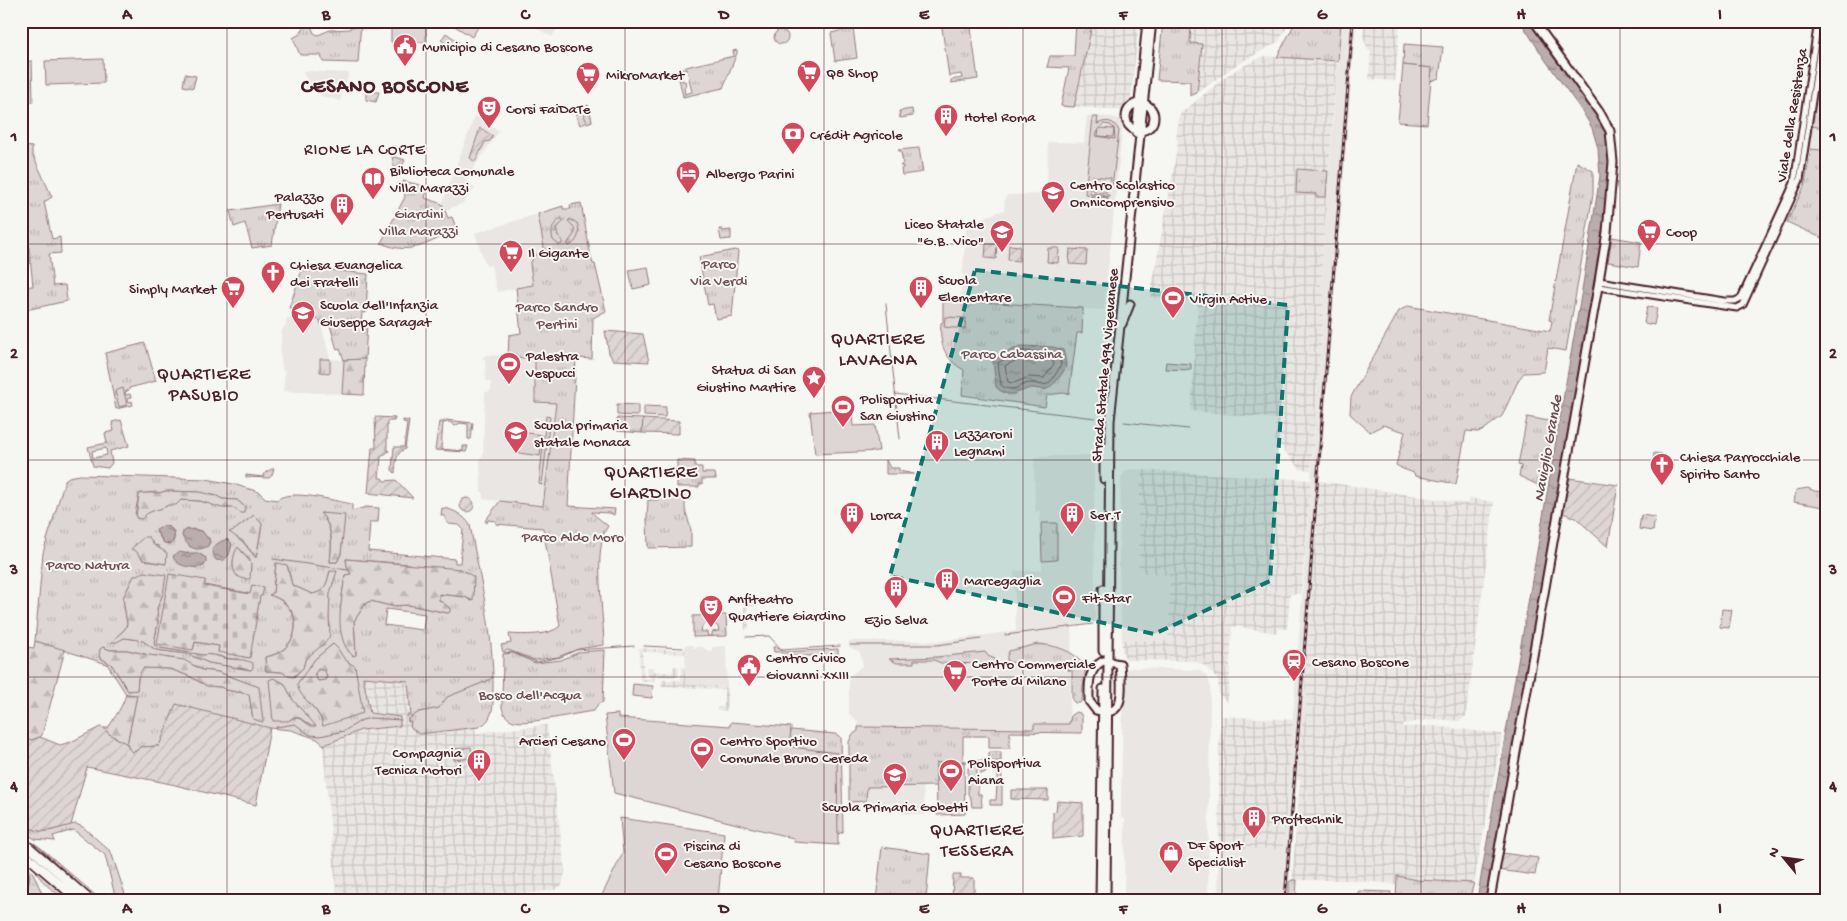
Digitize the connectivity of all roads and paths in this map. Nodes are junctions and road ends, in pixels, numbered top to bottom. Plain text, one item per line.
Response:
1 (1147, 21) edge
2 (1152, 21) edge
3 (1534, 21) edge
4 (1818, 21) edge
5 (1824, 21) edge
6 (1142, 104) junction
7 (1139, 130) junction
8 (1805, 132) junction
9 (1602, 268) junction
10 (1599, 284) junction
11 (1611, 286) junction
12 (1130, 304) dead end
13 (1595, 306) junction
14 (1115, 366) junction
15 (1106, 662) junction
16 (1105, 712) junction
17 (21, 840) edge
18 (21, 850) edge
19 (78, 900) edge
20 (90, 900) edge
21 (1100, 900) edge
22 (1106, 900) edge
23 (1490, 900) edge

1 - 6 main road
2 - 6 main road
3 - 9 main road
4 - 8 street, Viale della Resistenza
5 - 8 street, Viale della Resistenza
6 - 7 main road, Strada Statale 494 Vigevanese
6 - 7 main road, Strada Statale 494 Vigevanese
6 - 7 main road, Strada Statale 494 Vigevanese
7 - 14 main road, Strada Statale 494 Vigevanese
7 - 15 main road, Strada Statale 494 Vigevanese
8 - 11 street, Viale della Resistenza
9 - 10 main road
9 - 11 street
10 - 11 street, Viale della Resistenza
10 - 13 main road
11 - 13 street
12 - 14 main road
13 - 23 main road
14 - 15 main road, Strada Statale 494 Vigevanese
15 - 16 main road
15 - 16 main road
15 - 16 main road
16 - 21 main road
16 - 22 main road
17 - 20 highway
18 - 19 highway

